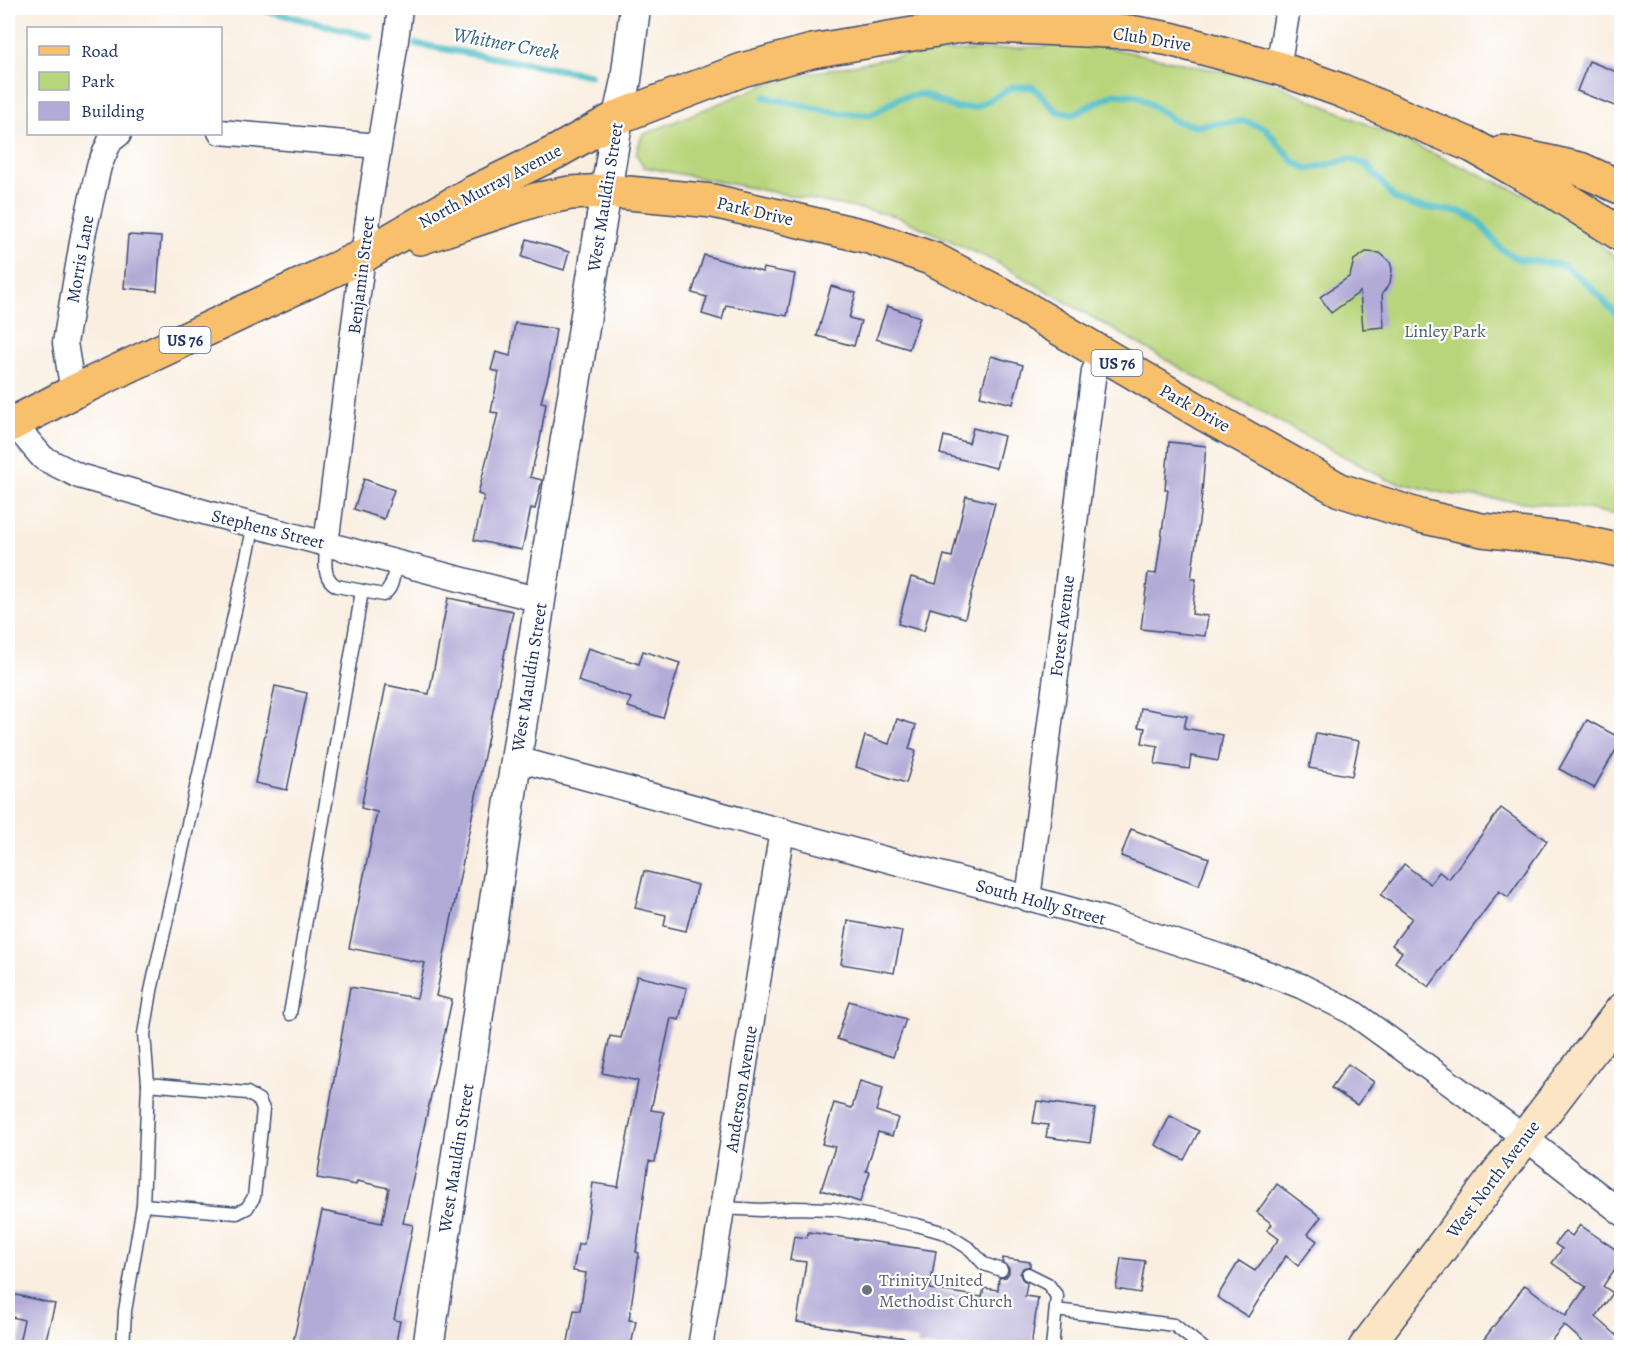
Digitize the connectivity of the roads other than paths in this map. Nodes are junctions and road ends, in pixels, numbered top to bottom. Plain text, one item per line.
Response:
1 (400, 8) edge
2 (634, 8) edge
3 (1288, 8) edge
4 (1278, 68) junction
5 (618, 117) junction
6 (222, 132) edge
7 (118, 135) edge
8 (378, 146) junction
9 (1473, 146) junction
10 (1622, 188) edge
11 (607, 191) junction
12 (1622, 235) edge
13 (363, 256) junction
14 (1102, 354) junction
15 (72, 392) junction
16 (10, 424) edge
17 (254, 525) junction
18 (326, 544) junction
19 (1622, 551) edge
20 (396, 562) junction
21 (362, 591) junction
22 (540, 600) junction
23 (517, 759) junction
24 (782, 830) junction
25 (1028, 899) junction
26 (1622, 1010) edge
27 (290, 1014) dead end
28 (148, 1084) junction
29 (1524, 1137) junction
30 (143, 1205) junction
31 (722, 1208) junction
32 (1622, 1213) edge
33 (1000, 1270) dead end
34 (1028, 1274) dead end
35 (1056, 1310) junction
36 (123, 1347) edge
37 (428, 1347) edge
38 (700, 1347) edge
39 (1052, 1347) edge
40 (1203, 1347) edge
41 (1365, 1347) edge

1 - 8 street, Benjamin Street
2 - 5 street, West Mauldin Street
3 - 4 street
4 - 5 main road, Club Drive / US 76
4 - 9 main road, Club Drive / US 76
5 - 11 street, West Mauldin Street
5 - 13 main road, North Murray Avenue / US 76
6 - 8 street
7 - 15 street, Morris Lane
8 - 13 street, Benjamin Street
9 - 10 main road
9 - 12 main road, Club Drive / US 76
11 - 13 main road, North Murray Avenue / US 76
11 - 14 main road, Park Drive / US 76
11 - 22 street, West Mauldin Street
13 - 15 main road, North Murray Avenue / US 76
13 - 18 street, Benjamin Street
14 - 19 main road, Park Drive / US 76
14 - 25 street, Forest Avenue
15 - 16 main road, North Murray Avenue / US 76
16 - 17 street, Stephens Street
17 - 18 street, Stephens Street
17 - 28 lane
18 - 20 street, Stephens Street
18 - 21 lane
20 - 21 lane
20 - 22 street, Stephens Street
21 - 27 lane
22 - 23 street, West Mauldin Street
23 - 24 street, South Holly Street
23 - 37 street, West Mauldin Street
24 - 25 street, South Holly Street
24 - 31 street, Anderson Avenue
25 - 29 street, South Holly Street
26 - 29 main road, West North Avenue
28 - 30 lane
28 - 30 lane
29 - 32 street, South Holly Street
29 - 41 main road, West North Avenue
30 - 36 lane
31 - 33 lane
31 - 38 street, Anderson Avenue
34 - 35 lane
35 - 39 lane
35 - 40 lane

